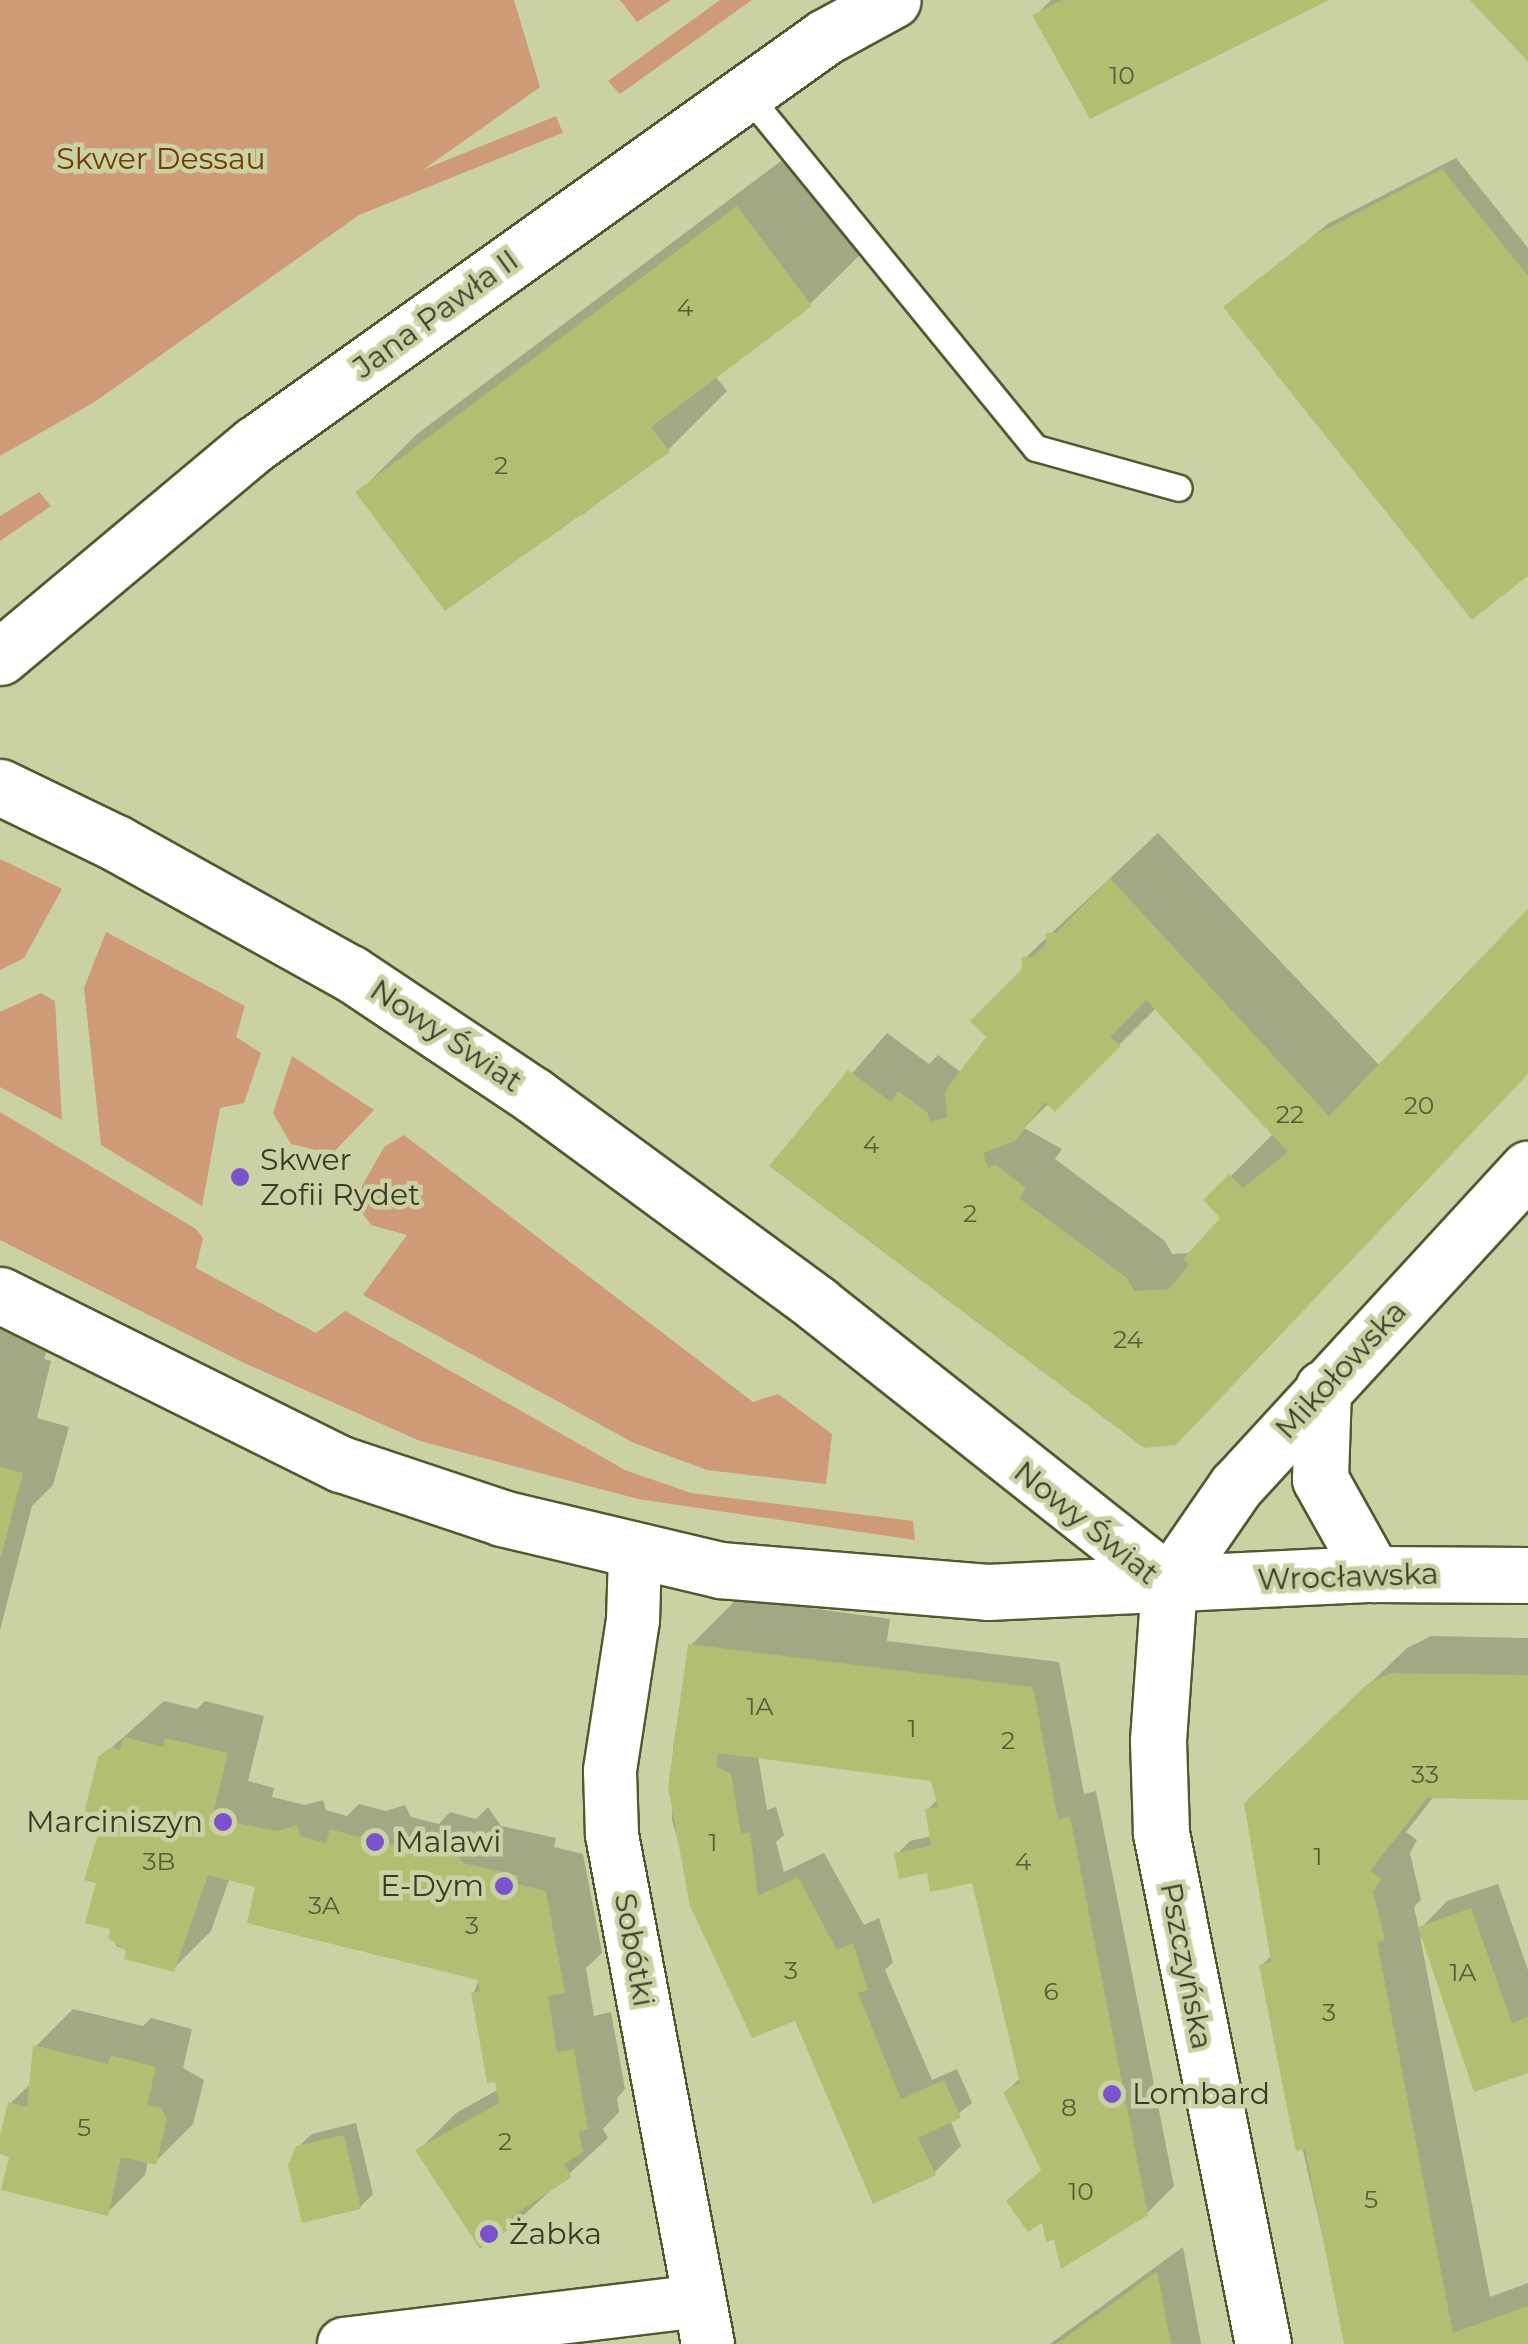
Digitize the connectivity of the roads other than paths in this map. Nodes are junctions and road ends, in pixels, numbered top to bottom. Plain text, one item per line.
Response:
1 (893, 0) edge
2 (746, 92) junction
3 (1179, 488) dead end
4 (0, 657) edge
5 (0, 787) edge
6 (1528, 1169) edge
7 (0, 1294) edge
8 (1323, 1388) junction
9 (635, 1554) junction
10 (1373, 1574) junction
11 (1528, 1575) edge
12 (1168, 1583) junction
13 (703, 2323) edge
14 (344, 2344) edge
15 (1263, 2344) edge

1 - 2 main road, Jana Pawła II
2 - 3 lane
2 - 4 main road, Jana Pawła II
5 - 12 main road, Nowy Świat
6 - 8 main road, Mikołowska
7 - 9 main road, Nowy Świat
8 - 10 main road
8 - 12 main road, Mikołowska
9 - 12 main road, Nowy Świat
9 - 13 street, Sobótki
10 - 11 main road, Wrocławska
10 - 12 main road, Wrocławska
12 - 15 main road, Pszczyńska
13 - 14 street

